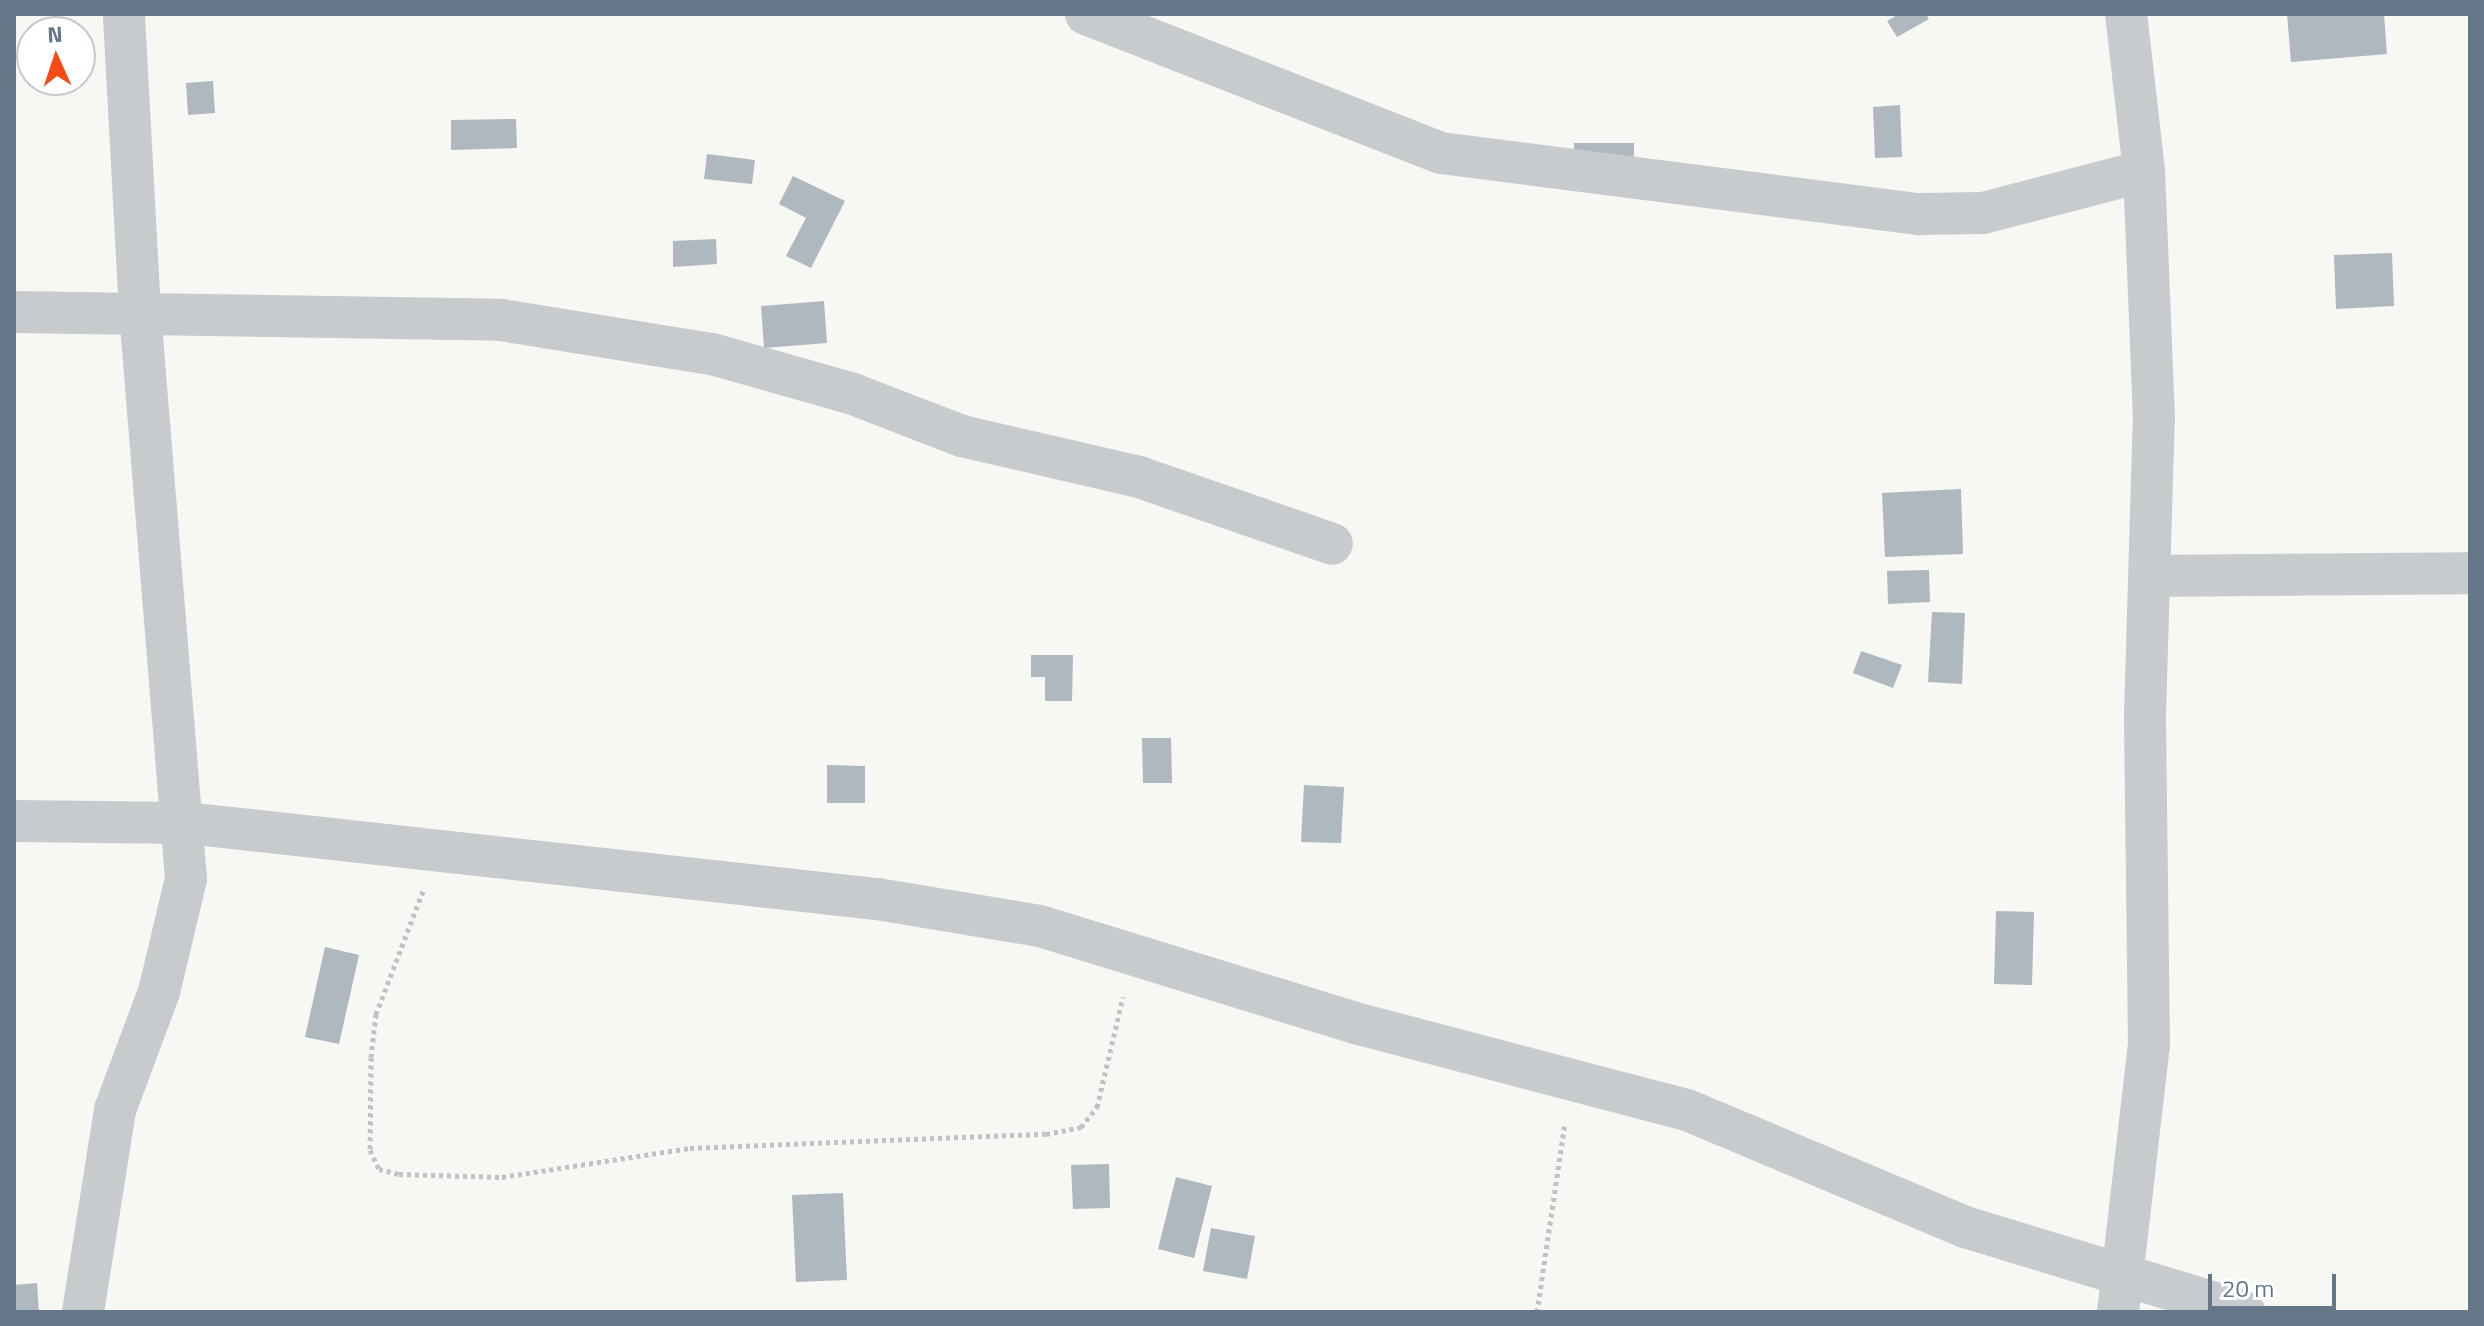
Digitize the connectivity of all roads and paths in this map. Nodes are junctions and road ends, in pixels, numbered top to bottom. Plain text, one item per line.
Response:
1 (124, 14) edge
2 (1086, 14) edge
3 (2126, 14) edge
4 (2144, 171) junction
5 (14, 312) edge
6 (140, 312) junction
7 (1332, 544) dead end
8 (2470, 573) edge
9 (2150, 576) junction
10 (14, 821) edge
11 (186, 823) junction
12 (442, 855) junction
13 (1127, 955) junction
14 (1569, 1077) junction
15 (2121, 1293) edge
16 (83, 1312) edge
17 (1537, 1312) edge
18 (2244, 1312) edge

1 - 6 street
2 - 4 street
3 - 4 street
4 - 9 street
5 - 6 street
6 - 7 street
6 - 11 street
8 - 9 street
9 - 15 street
10 - 11 street
11 - 12 street
11 - 16 street
12 - 13 street
12 - 13 path
13 - 14 street
14 - 15 street
14 - 17 path
15 - 18 street

